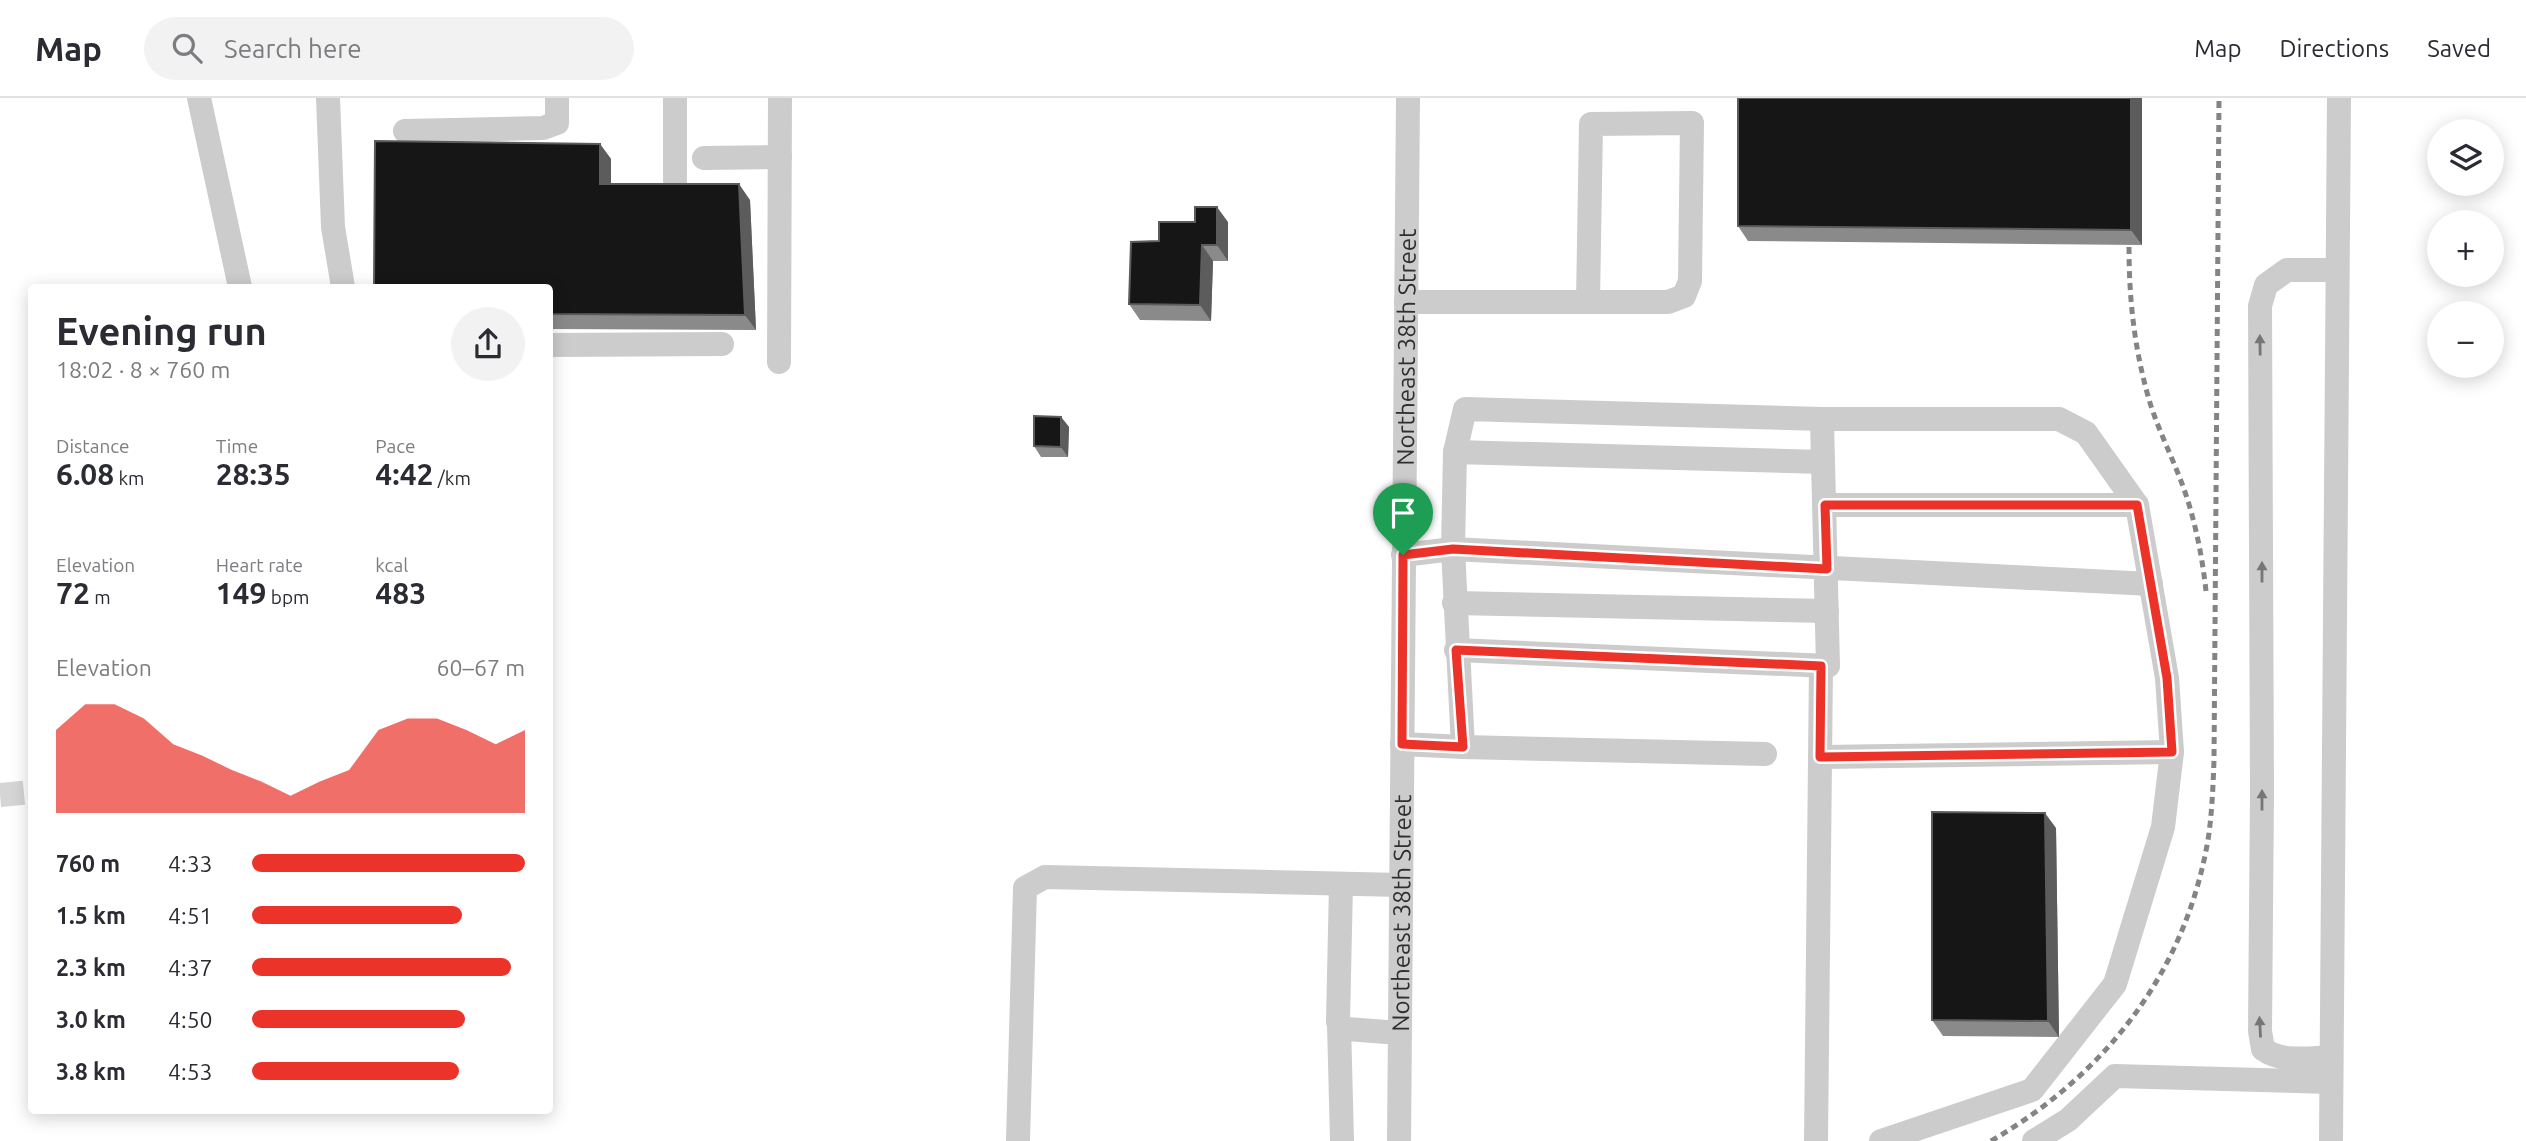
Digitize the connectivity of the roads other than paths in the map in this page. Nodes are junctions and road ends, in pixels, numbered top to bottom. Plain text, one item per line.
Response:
1 (199, 98) edge
2 (328, 98) edge
3 (557, 98) edge
4 (676, 98) edge
5 (780, 98) edge
6 (1408, 98) edge
7 (2339, 98) edge
8 (405, 131) dead end
9 (780, 157) junction
10 (704, 158) dead end
11 (675, 181) edge
12 (2337, 270) junction
13 (239, 284) edge
14 (342, 284) edge
15 (1406, 302) junction
16 (1588, 302) junction
17 (722, 344) dead end
18 (553, 345) edge
19 (779, 362) dead end
20 (1822, 419) junction
21 (1455, 452) junction
22 (1823, 462) junction
23 (1825, 505) junction
24 (2137, 505) junction
25 (1453, 549) junction
26 (1403, 555) junction
27 (1827, 569) junction
28 (2151, 584) junction
29 (1454, 603) junction
30 (1827, 611) junction
31 (1456, 650) junction
32 (1821, 666) junction
33 (1402, 744) junction
34 (1463, 747) junction
35 (2172, 752) junction
36 (1765, 754) dead end
37 (1820, 757) junction
38 (1341, 884) junction
39 (1401, 885) junction
40 (1339, 1024) junction
41 (1399, 1033) junction
42 (2331, 1057) junction
43 (2331, 1082) junction
44 (1018, 1141) edge
45 (1342, 1141) edge
46 (1399, 1141) edge
47 (1816, 1141) edge
48 (1881, 1141) edge
49 (2034, 1141) edge
50 (2331, 1141) edge

1 - 13 street
2 - 14 street
3 - 8 street
4 - 11 street
5 - 9 street
6 - 15 street, Northeast 38th Street
7 - 12 street
9 - 10 street
9 - 19 street
12 - 42 street
42 -> 12 street
15 - 16 street
15 - 26 street, Northeast 38th Street
16 - 16 street
17 - 18 street
20 - 21 street
20 - 22 street
20 - 24 street
21 - 22 street
21 - 25 street
22 - 23 street
23 - 24 street
23 - 27 street
24 - 28 street
25 - 26 street
25 - 27 street
25 - 29 street
26 - 33 street, Northeast 38th Street
27 - 28 street
27 - 30 street
28 - 35 street
29 - 30 street
29 - 31 street
30 - 32 street
31 - 32 street
31 - 34 street
32 - 37 street
33 - 34 street
33 - 39 street, Northeast 38th Street
34 - 36 street
35 - 37 street
35 - 48 street
37 - 47 street
38 - 39 street
38 - 40 street
38 - 44 street
39 - 41 street, Northeast 38th Street
40 - 41 street
40 - 45 street
41 - 46 street, Northeast 38th Street
42 - 43 street
43 - 49 street
43 - 50 street

